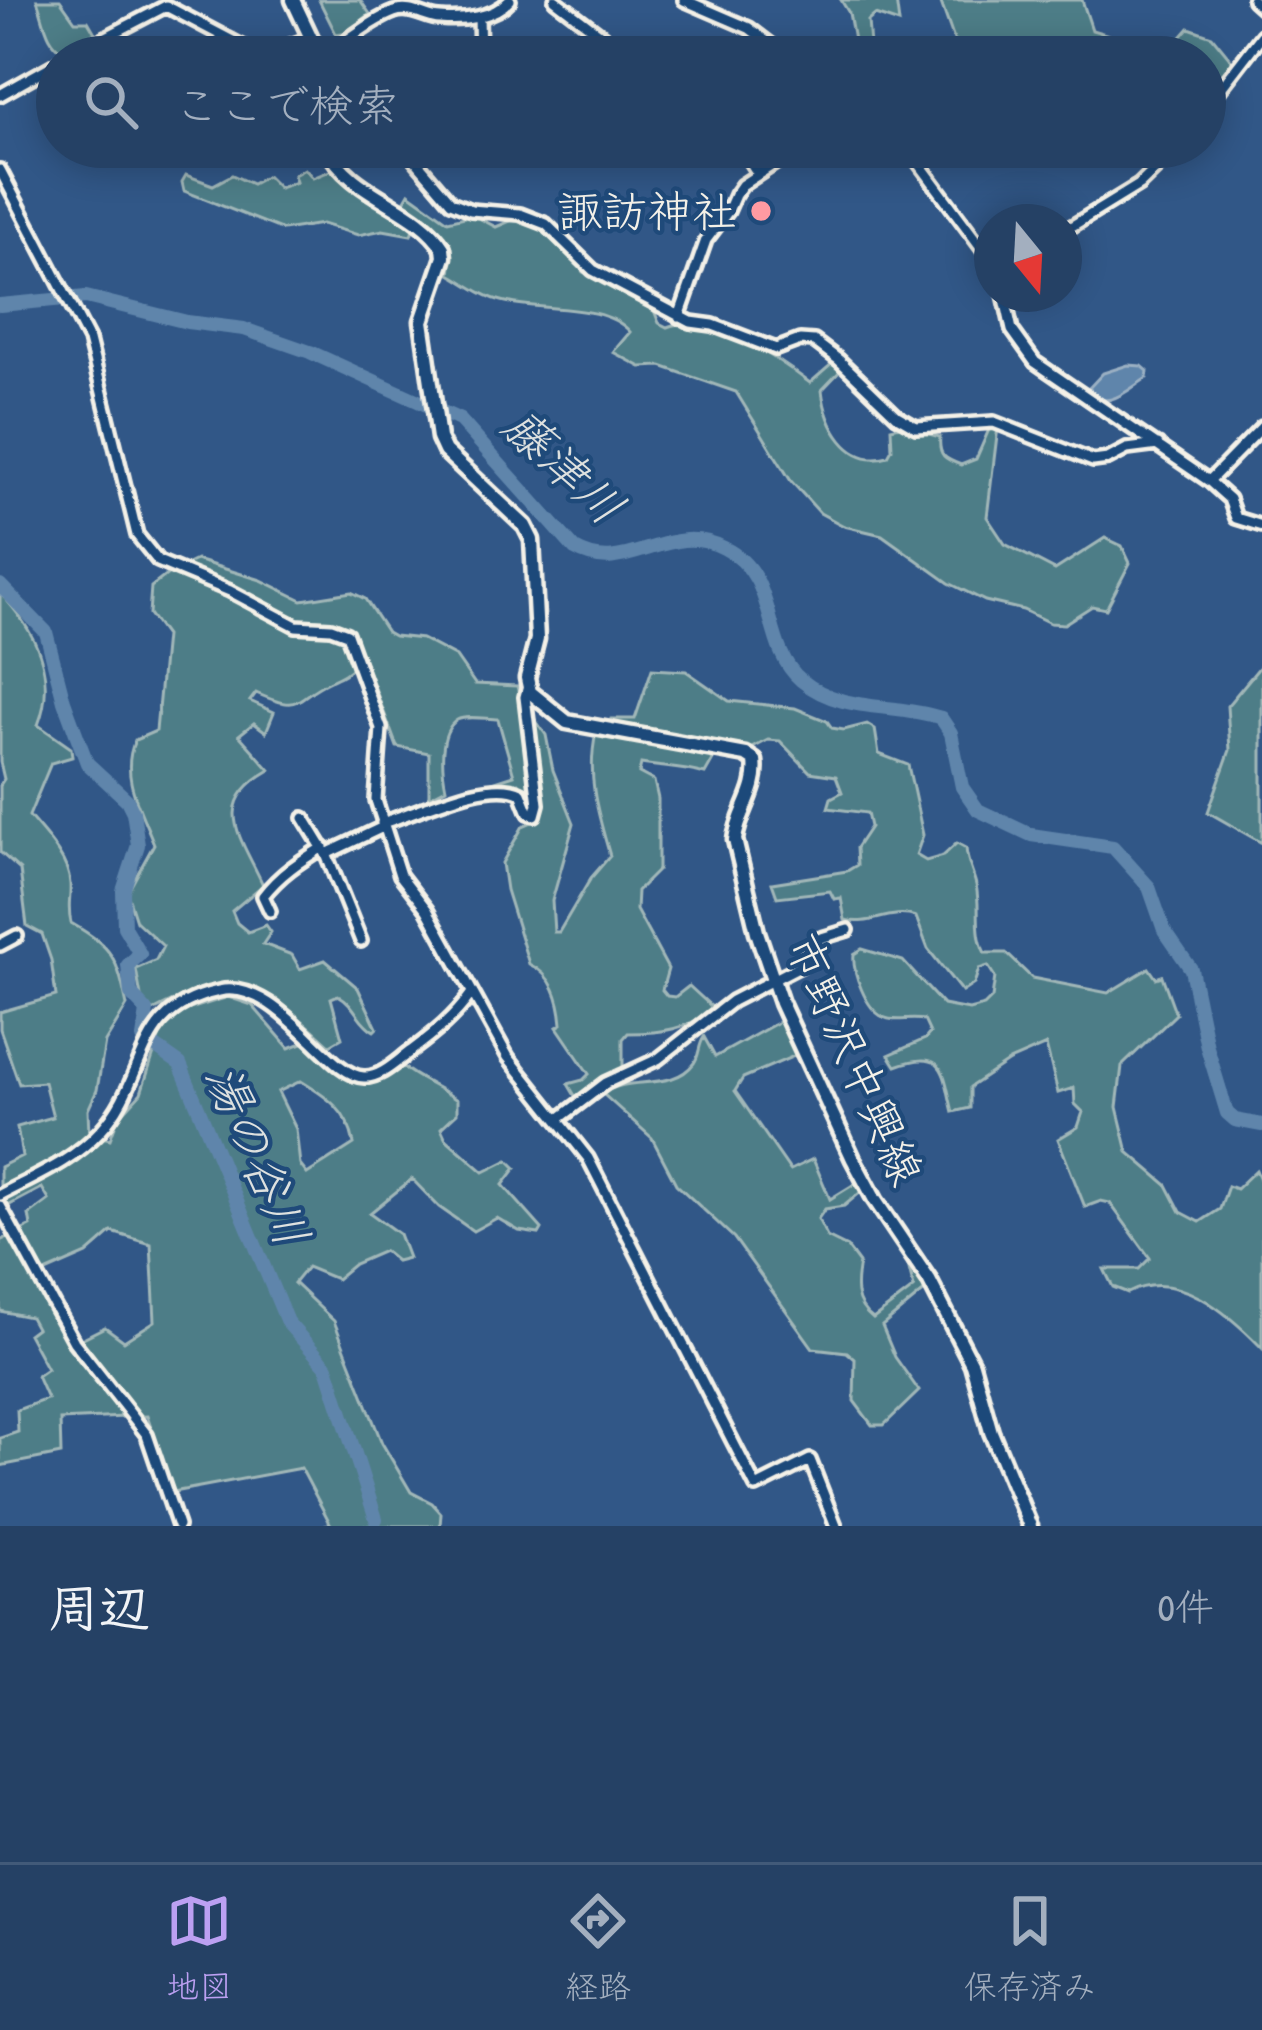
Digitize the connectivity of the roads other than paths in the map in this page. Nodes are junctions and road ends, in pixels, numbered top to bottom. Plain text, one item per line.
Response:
1 (292, 0) edge
2 (510, 0) edge
3 (554, 0) edge
4 (684, 0) edge
5 (1253, 0) edge
6 (1262, 8) edge
7 (479, 16) junction
8 (1262, 34) edge
9 (108, 36) edge
10 (223, 36) edge
11 (309, 36) edge
12 (355, 36) edge
13 (479, 36) edge
14 (602, 36) edge
15 (759, 36) edge
16 (36, 75) edge
17 (1226, 81) edge
18 (0, 95) edge
19 (340, 168) edge
20 (423, 168) edge
21 (754, 168) edge
22 (767, 168) edge
23 (923, 168) edge
24 (1156, 168) edge
25 (0, 170) edge
26 (758, 174) junction
27 (1082, 219) edge
28 (974, 238) edge
29 (1007, 312) edge
30 (679, 316) junction
31 (1262, 428) edge
32 (1158, 445) junction
33 (1210, 481) junction
34 (1262, 526) edge
35 (528, 686) junction
36 (304, 818) dead end
37 (383, 825) junction
38 (324, 851) junction
39 (269, 911) dead end
40 (848, 930) dead end
41 (16, 936) dead end
42 (361, 941) dead end
43 (0, 945) edge
44 (771, 980) junction
45 (471, 994) junction
46 (560, 1118) junction
47 (0, 1195) edge
48 (0, 1205) edge
49 (178, 1526) edge
50 (836, 1526) edge
51 (1030, 1526) edge

1 - 11 main road
2 - 7 street
3 - 14 street
4 - 15 street
5 - 6 street
7 - 12 street
7 - 13 street
8 - 17 street
9 - 10 street
16 - 18 street
19 - 35 main road
20 - 30 street
21 - 26 street
22 - 26 street
23 - 28 street
24 - 27 street
25 - 37 street
26 - 30 street
29 - 32 street
30 - 32 street
31 - 33 street
32 - 33 street
33 - 34 street
35 - 37 street
35 - 44 main road, 市野沢中興線
36 - 38 street
37 - 38 street
37 - 45 street
38 - 39 street
38 - 42 street
40 - 44 street
41 - 43 street
44 - 46 street
44 - 51 main road, 市野沢中興線
45 - 46 street
45 - 47 street
46 - 50 street
48 - 49 street

